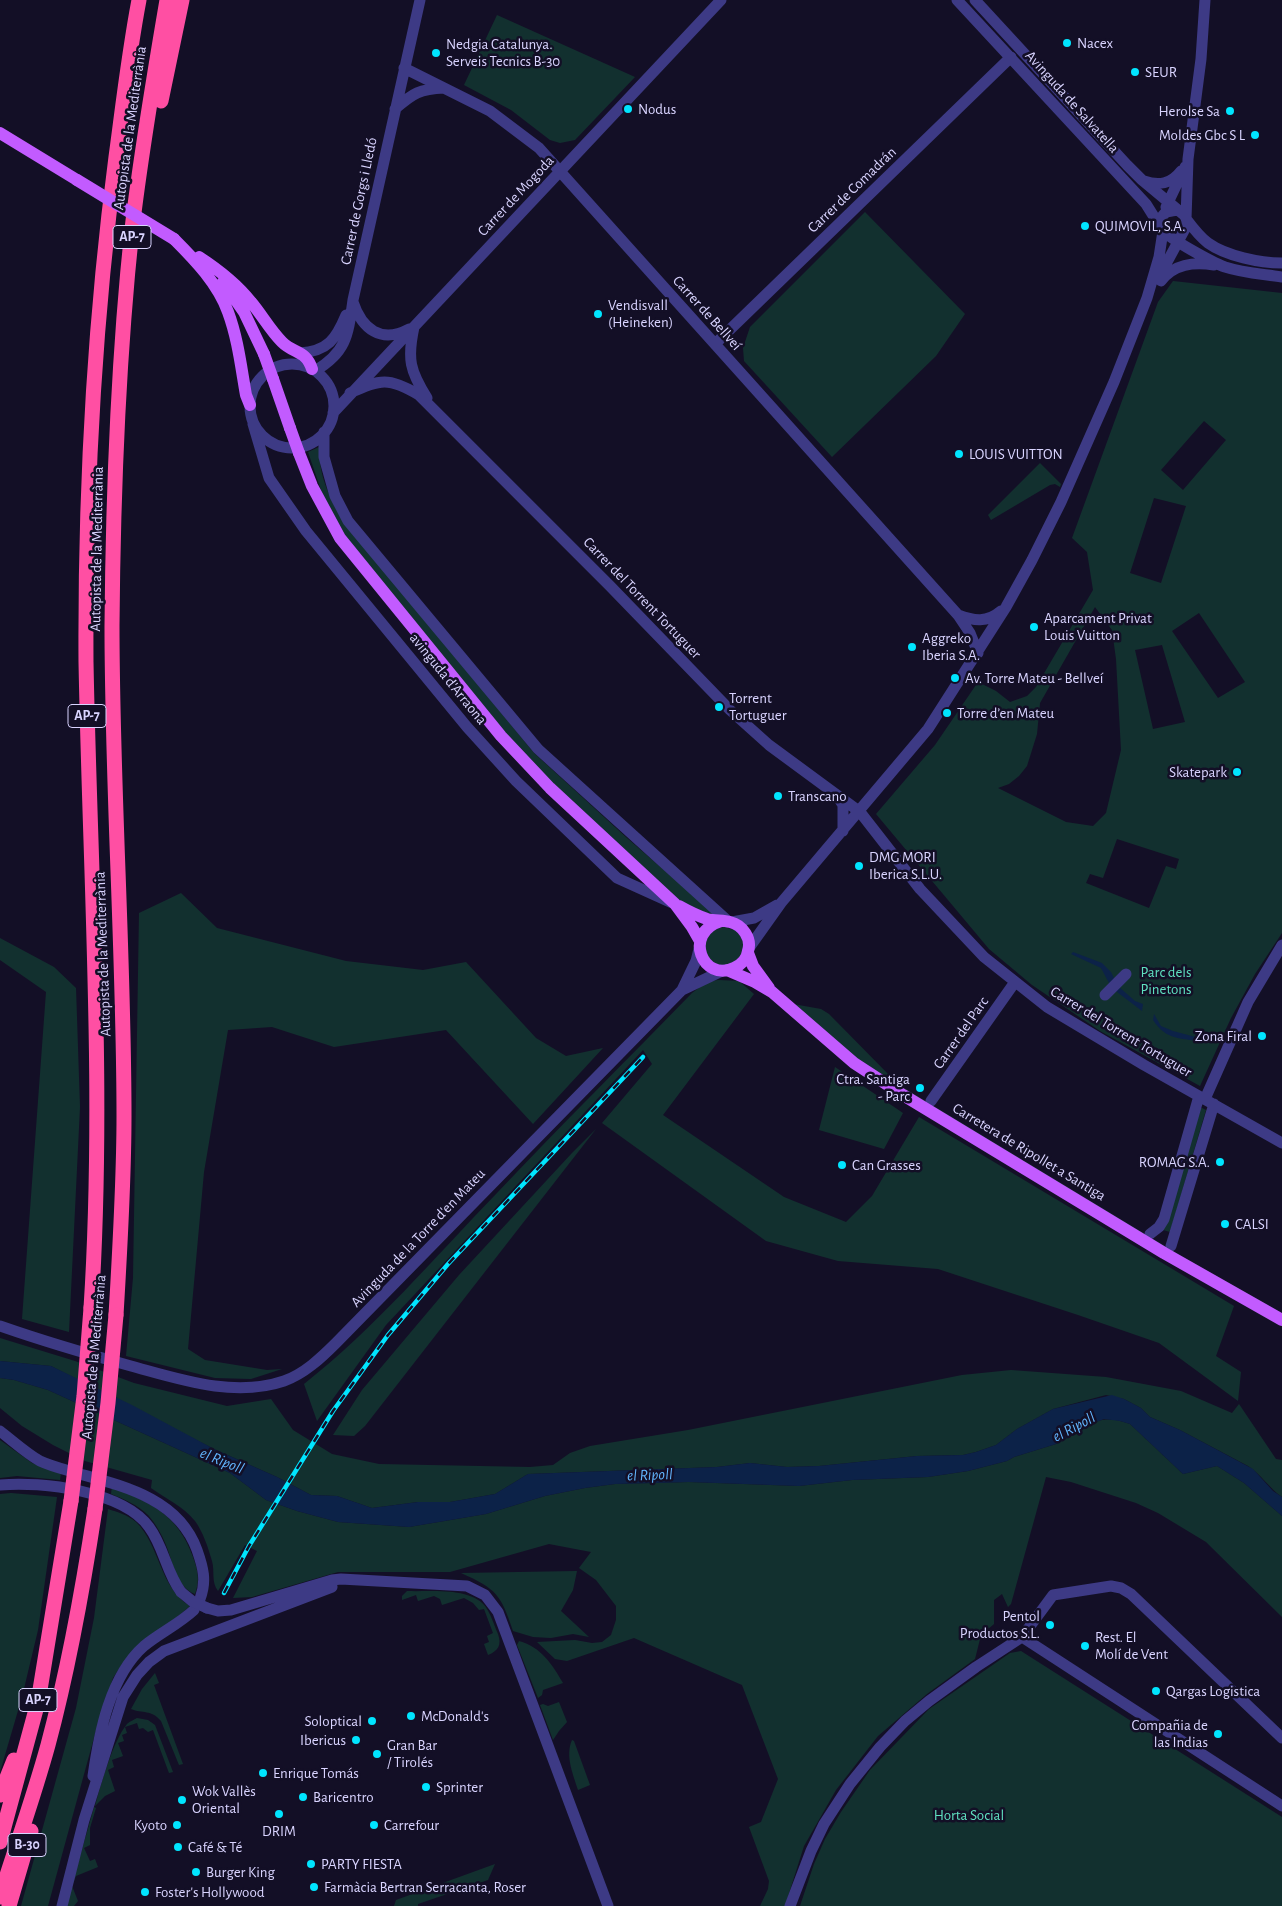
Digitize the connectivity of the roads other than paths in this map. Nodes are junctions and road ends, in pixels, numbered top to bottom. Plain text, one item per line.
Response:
1 (139, 0) edge
2 (167, 0) edge
3 (182, 0) edge
4 (420, 0) edge
5 (721, 0) edge
6 (957, 0) edge
7 (975, 0) edge
8 (1205, 0) edge
9 (1010, 57) junction
10 (404, 68) junction
11 (446, 88) junction
12 (395, 109) junction
13 (0, 133) edge
14 (1188, 159) junction
15 (140, 166) junction
16 (560, 171) junction
17 (1142, 180) junction
18 (1173, 206) junction
19 (1186, 223) junction
20 (1164, 231) junction
21 (174, 239) junction
22 (1178, 242) junction
23 (199, 257) junction
24 (1282, 263) edge
25 (1224, 267) junction
26 (1282, 277) edge
27 (1147, 298) junction
28 (353, 300) junction
29 (414, 326) junction
30 (715, 344) junction
31 (300, 353) junction
32 (314, 370) junction
33 (350, 394) junction
34 (250, 405) junction
35 (435, 410) junction
36 (333, 413) junction
37 (253, 424) junction
38 (324, 432) junction
39 (1006, 607) junction
40 (958, 615) junction
41 (978, 653) junction
42 (837, 795) junction
43 (860, 812) junction
44 (843, 831) junction
45 (781, 903) junction
46 (675, 904) junction
47 (727, 922) junction
48 (700, 945) junction
49 (1282, 945) edge
50 (749, 950) junction
51 (725, 970) junction
52 (1126, 974) dead end
53 (1015, 982) junction
54 (682, 990) junction
55 (772, 992) junction
56 (1105, 995) dead end
57 (1206, 1100) junction
58 (931, 1101) dead end
59 (1282, 1143) edge
60 (1150, 1234) dead end
61 (1171, 1246) dead end
62 (1282, 1320) edge
63 (0, 1326) edge
64 (0, 1431) edge
65 (0, 1485) edge
66 (368, 1581) junction
67 (54, 1596) junction
68 (203, 1603) junction
69 (194, 1610) dead end
70 (1022, 1637) junction
71 (1282, 1738) edge
72 (14, 1760) junction
73 (37, 1783) junction
74 (0, 1795) edge
75 (91, 1795) junction
76 (0, 1806) edge
77 (1282, 1806) edge
78 (80, 1833) junction
79 (30, 1836) junction
80 (0, 1842) edge
81 (0, 1897) edge
82 (9, 1906) edge
83 (16, 1906) edge
84 (54, 1906) edge
85 (62, 1906) edge
86 (608, 1906) edge
87 (790, 1906) edge

1 - 67 highway, Autopista de la Mediterrània / AP-7, bridge
2 - 15 highway, Autopista de la Mediterrània / AP-7
3 - 15 highway
4 - 10 street, Carrer de Gorgs i Lledó
5 - 16 street, Carrer de Mogoda
6 - 9 street, Avinguda de Salvatella
7 - 17 street, Avinguda de Salvatella
8 - 14 street
9 - 20 street, Avinguda de Salvatella
9 - 30 street, Carrer de Comadrán
10 - 11 street, Carrer de Bellveí
10 - 12 street, Carrer de Gorgs i Lledó
11 - 12 street
11 - 16 street, Carrer de Bellveí
12 - 28 street, Carrer de Gorgs i Lledó
13 - 21 main road, bridge
14 - 17 street
14 - 18 street
14 - 19 street
15 - 73 highway, Autopista de la Mediterrània / AP-7, bridge
16 - 29 street, Carrer de Mogoda
16 - 30 street, Carrer de Bellveí
17 - 18 street, Avinguda de Salvatella
18 - 19 street
18 - 20 street
19 - 20 street
19 - 22 street
19 - 24 street
20 - 22 street, Avinguda de Salvatella
20 - 27 street
21 - 23 main road
21 - 34 main road
22 - 25 street, Avinguda de Salvatella
22 - 27 street
23 - 31 main road
23 - 46 main road, bridge
25 - 26 street, Avinguda de Salvatella
25 - 27 street, Avinguda de Salvatella
27 - 39 street
28 - 29 street
28 - 31 street, Carrer de Gorgs i Lledó
28 - 32 street, Carrer de Gorgs i Lledó
29 - 33 street, Carrer de Mogoda
29 - 35 street, Carrer del Torrent Tortuguer
30 - 40 street, Carrer de Bellveí
31 - 32 main road
32 - 34 street
32 - 36 street
33 - 35 street, Carrer del Torrent Tortuguer
33 - 36 street, Carrer de Mogoda
34 - 37 street
35 - 42 street, Carrer del Torrent Tortuguer
36 - 38 street
37 - 38 street
37 - 46 street, avinguda d'Arraona
38 - 47 street, avinguda d'Arraona
39 - 40 street
39 - 41 street
40 - 41 street, Carrer de Bellveí
41 - 43 street
42 - 43 street, Carrer del Torrent Tortuguer
42 - 44 street
43 - 44 street
43 - 53 street, Carrer del Torrent Tortuguer
44 - 45 street
45 - 47 street
45 - 50 street
46 - 47 main road
46 - 48 main road
47 - 48 main road
47 - 50 main road
48 - 51 main road
48 - 54 street, Avinguda de la Torre d'en Mateu
49 - 57 street
50 - 51 main road
50 - 55 main road
51 - 54 street, Avinguda de la Torre d'en Mateu
51 - 55 main road
52 - 56 street
53 - 57 street, Carrer del Torrent Tortuguer
53 - 58 street, Carrer del Parc
54 - 63 street, Avinguda de la Torre d'en Mateu
55 - 62 main road, Carretera de Ripollet a Santiga
57 - 59 street, Carrer del Torrent Tortuguer
57 - 60 street
57 - 61 street
64 - 68 street
65 - 68 street, bridge
66 - 68 street
66 - 75 street
66 - 86 street
67 - 72 highway
67 - 80 highway, Autopista de la Mediterrània / AP-7
69 - 75 street
70 - 71 street
70 - 77 street
70 - 87 street
72 - 74 highway
72 - 76 highway
73 - 79 highway, B-30
73 - 81 highway, Autopista de la Mediterrània / AP-7
75 - 78 street
78 - 84 street
78 - 85 street
79 - 82 highway, B-30
79 - 83 highway

